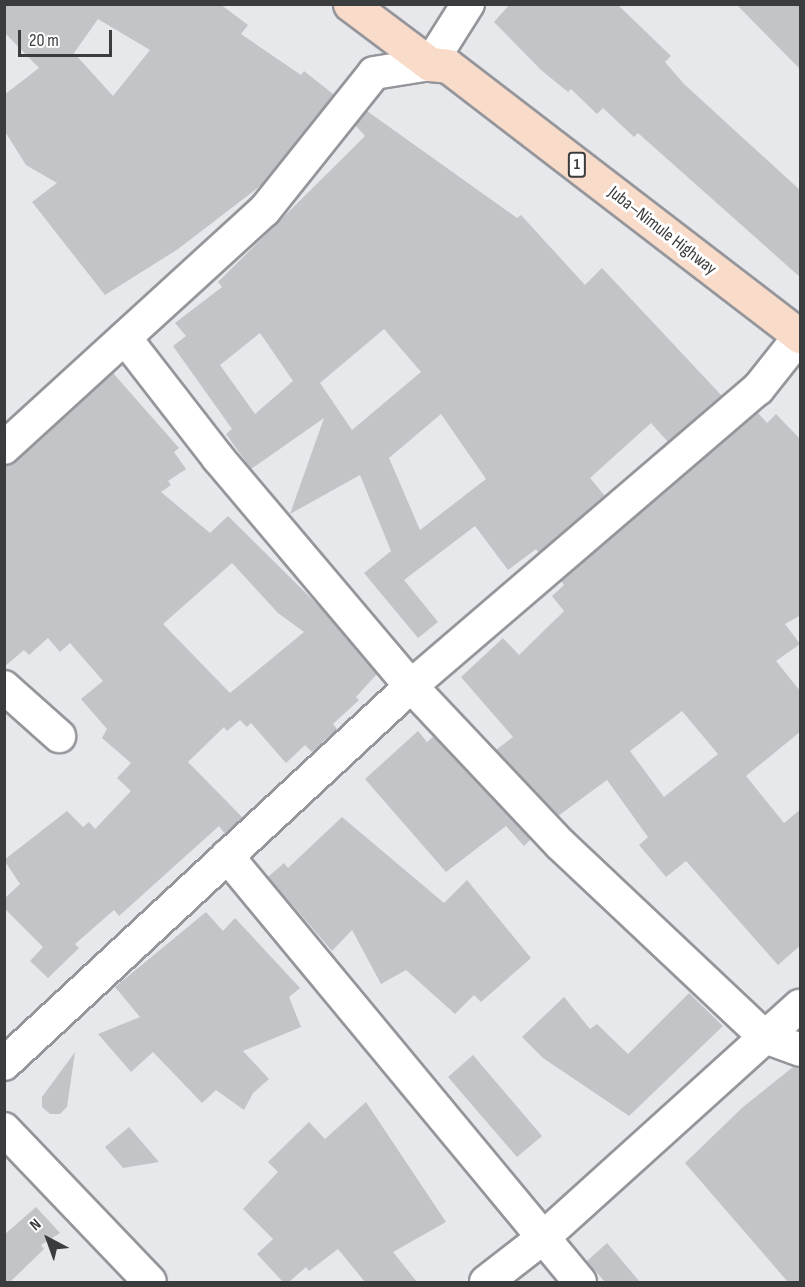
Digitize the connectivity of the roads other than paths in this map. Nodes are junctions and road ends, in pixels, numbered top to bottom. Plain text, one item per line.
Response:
1 (350, 4) edge
2 (468, 4) edge
3 (430, 64) junction
4 (801, 336) edge
5 (125, 338) junction
6 (4, 448) edge
7 (411, 686) junction
8 (4, 687) edge
9 (59, 736) dead end
10 (226, 856) junction
11 (801, 1006) edge
12 (765, 1037) junction
13 (801, 1050) edge
14 (4, 1064) edge
15 (4, 1130) edge
16 (544, 1237) junction
17 (150, 1282) edge
18 (486, 1282) edge
19 (580, 1282) edge

1 - 3 main road, Juba–Nimule Highway / 1
2 - 3 street
3 - 4 main road, Juba–Nimule Highway / 1
3 - 5 street
4 - 7 street
5 - 6 street
5 - 7 street
7 - 10 street
7 - 12 street
8 - 9 street
10 - 14 street
10 - 16 street
11 - 12 street
12 - 13 street
12 - 16 street
15 - 17 street
16 - 18 street
16 - 19 street

